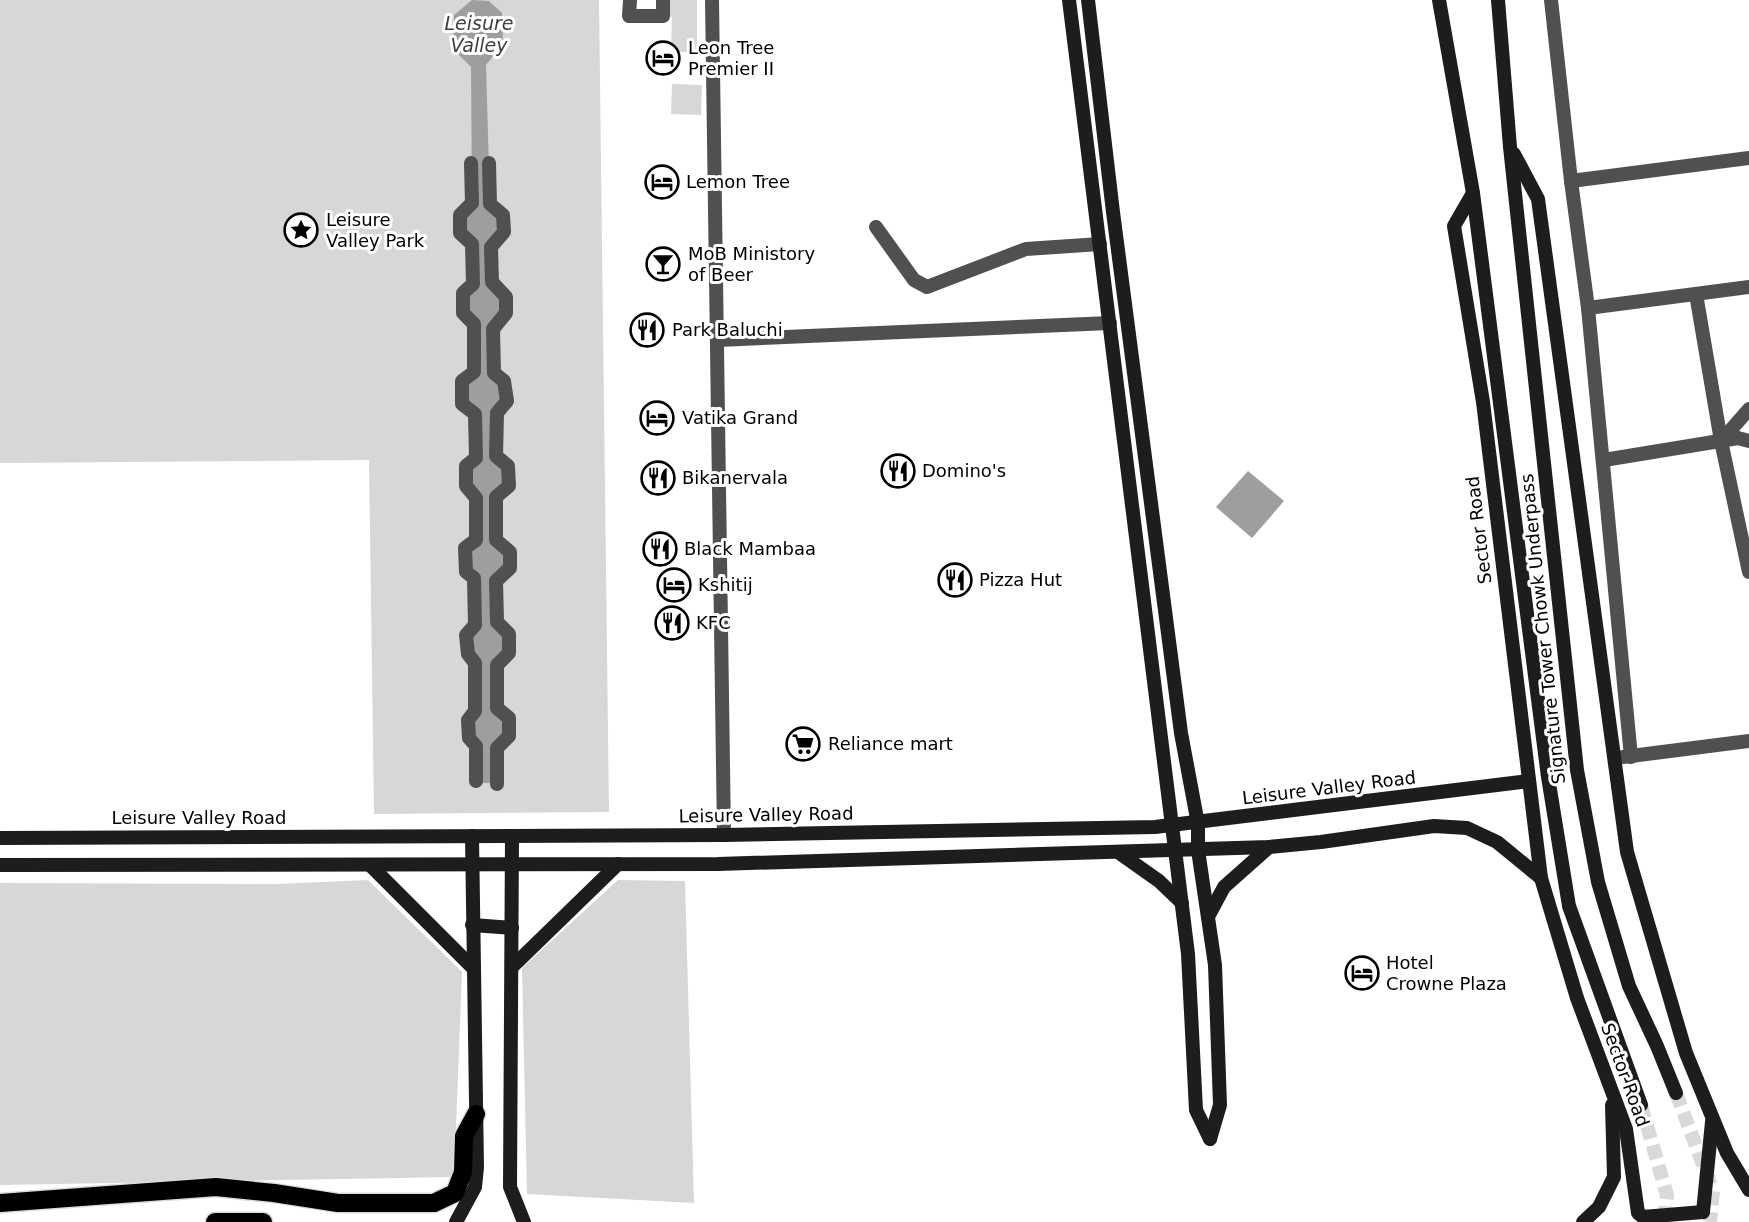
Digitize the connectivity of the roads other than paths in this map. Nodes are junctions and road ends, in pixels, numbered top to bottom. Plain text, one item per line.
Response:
1 (629, 0) edge
2 (663, 0) edge
3 (712, 0) edge
4 (1069, 0) edge
5 (1088, 0) edge
6 (1439, 0) edge
7 (1498, 0) edge
8 (1551, 0) edge
9 (1510, 147) junction
10 (1749, 158) edge
11 (471, 163) dead end
12 (489, 163) dead end
13 (1571, 181) junction
14 (1473, 193) junction
15 (472, 202) junction
16 (490, 204) junction
17 (876, 227) dead end
18 (1100, 244) junction
19 (1749, 287) edge
20 (1696, 294) junction
21 (1588, 308) junction
22 (1110, 323) junction
23 (718, 340) junction
24 (1749, 409) edge
25 (1749, 441) edge
26 (1721, 442) junction
27 (1604, 460) junction
28 (1747, 544) edge
29 (1749, 572) edge
30 (1749, 741) edge
31 (1615, 757) junction
32 (1631, 757) junction
33 (476, 781) dead end
34 (1529, 781) junction
35 (497, 784) dead end
36 (1198, 824) junction
37 (1172, 826) junction
38 (724, 835) junction
39 (472, 836) junction
40 (512, 836) junction
41 (0, 838) edge
42 (1269, 847) junction
43 (1198, 850) junction
44 (1175, 851) junction
45 (1118, 852) junction
46 (618, 864) junction
47 (0, 865) edge
48 (370, 865) junction
49 (471, 865) junction
50 (511, 865) junction
51 (1541, 878) junction
52 (1182, 903) junction
53 (1209, 915) junction
54 (472, 925) junction
55 (512, 928) junction
56 (512, 967) junction
57 (473, 968) junction
58 (1676, 1093) tunnel mouth
59 (1612, 1094) junction
60 (1641, 1105) tunnel mouth
61 (476, 1114) junction
62 (1712, 1121) junction
63 (1749, 1190) edge
64 (0, 1203) edge
65 (1698, 1217) edge
66 (215, 1222) edge
67 (263, 1222) edge
68 (456, 1222) edge
69 (524, 1222) edge
70 (1583, 1222) edge

1 - 2 street
3 - 23 street
4 - 18 street
5 - 36 street
6 - 14 street
7 - 9 street, Sector Road
8 - 13 street
9 - 31 street, Sector Road
9 - 58 street, Signature Tower Chowk Underpass
10 - 13 street
11 - 15 street
12 - 16 street
13 - 21 street
14 - 34 street, Sector Road
14 - 60 street, Signature Tower Chowk Underpass
15 - 16 street
15 - 33 street
16 - 35 street
17 - 18 street
18 - 22 street
19 - 20 street
20 - 21 street
20 - 26 street
21 - 27 street
22 - 23 street
22 - 37 street
23 - 38 street
24 - 26 street
25 - 26 street
26 - 27 street
26 - 28 street
27 - 32 street
28 - 29 street
30 - 32 street
31 - 32 street
31 - 62 street, Sector Road
34 - 36 street, Leisure Valley Road
34 - 51 street, Sector Road
36 - 37 street, Leisure Valley Road
36 - 43 street
37 - 38 street, Leisure Valley Road
37 - 44 street
38 - 40 street, Leisure Valley Road
39 - 40 street, Leisure Valley Road
39 - 41 street, Leisure Valley Road
39 - 49 street
40 - 50 street
42 - 43 street
42 - 51 street
42 - 53 street
43 - 44 street
43 - 53 street
44 - 45 street
44 - 52 street
45 - 46 street
45 - 52 street
46 - 50 street
46 - 56 street
47 - 48 street
48 - 49 street
48 - 57 street
49 - 50 street
49 - 54 street
50 - 55 street
51 - 59 street, Sector Road
52 - 53 street
54 - 55 street
54 - 57 street
55 - 56 street
56 - 69 street
57 - 61 street
59 - 65 street, Sector Road
59 - 70 street
61 - 64 main road
61 - 68 street
62 - 63 street
62 - 65 street, Sector Road
66 - 67 main road

